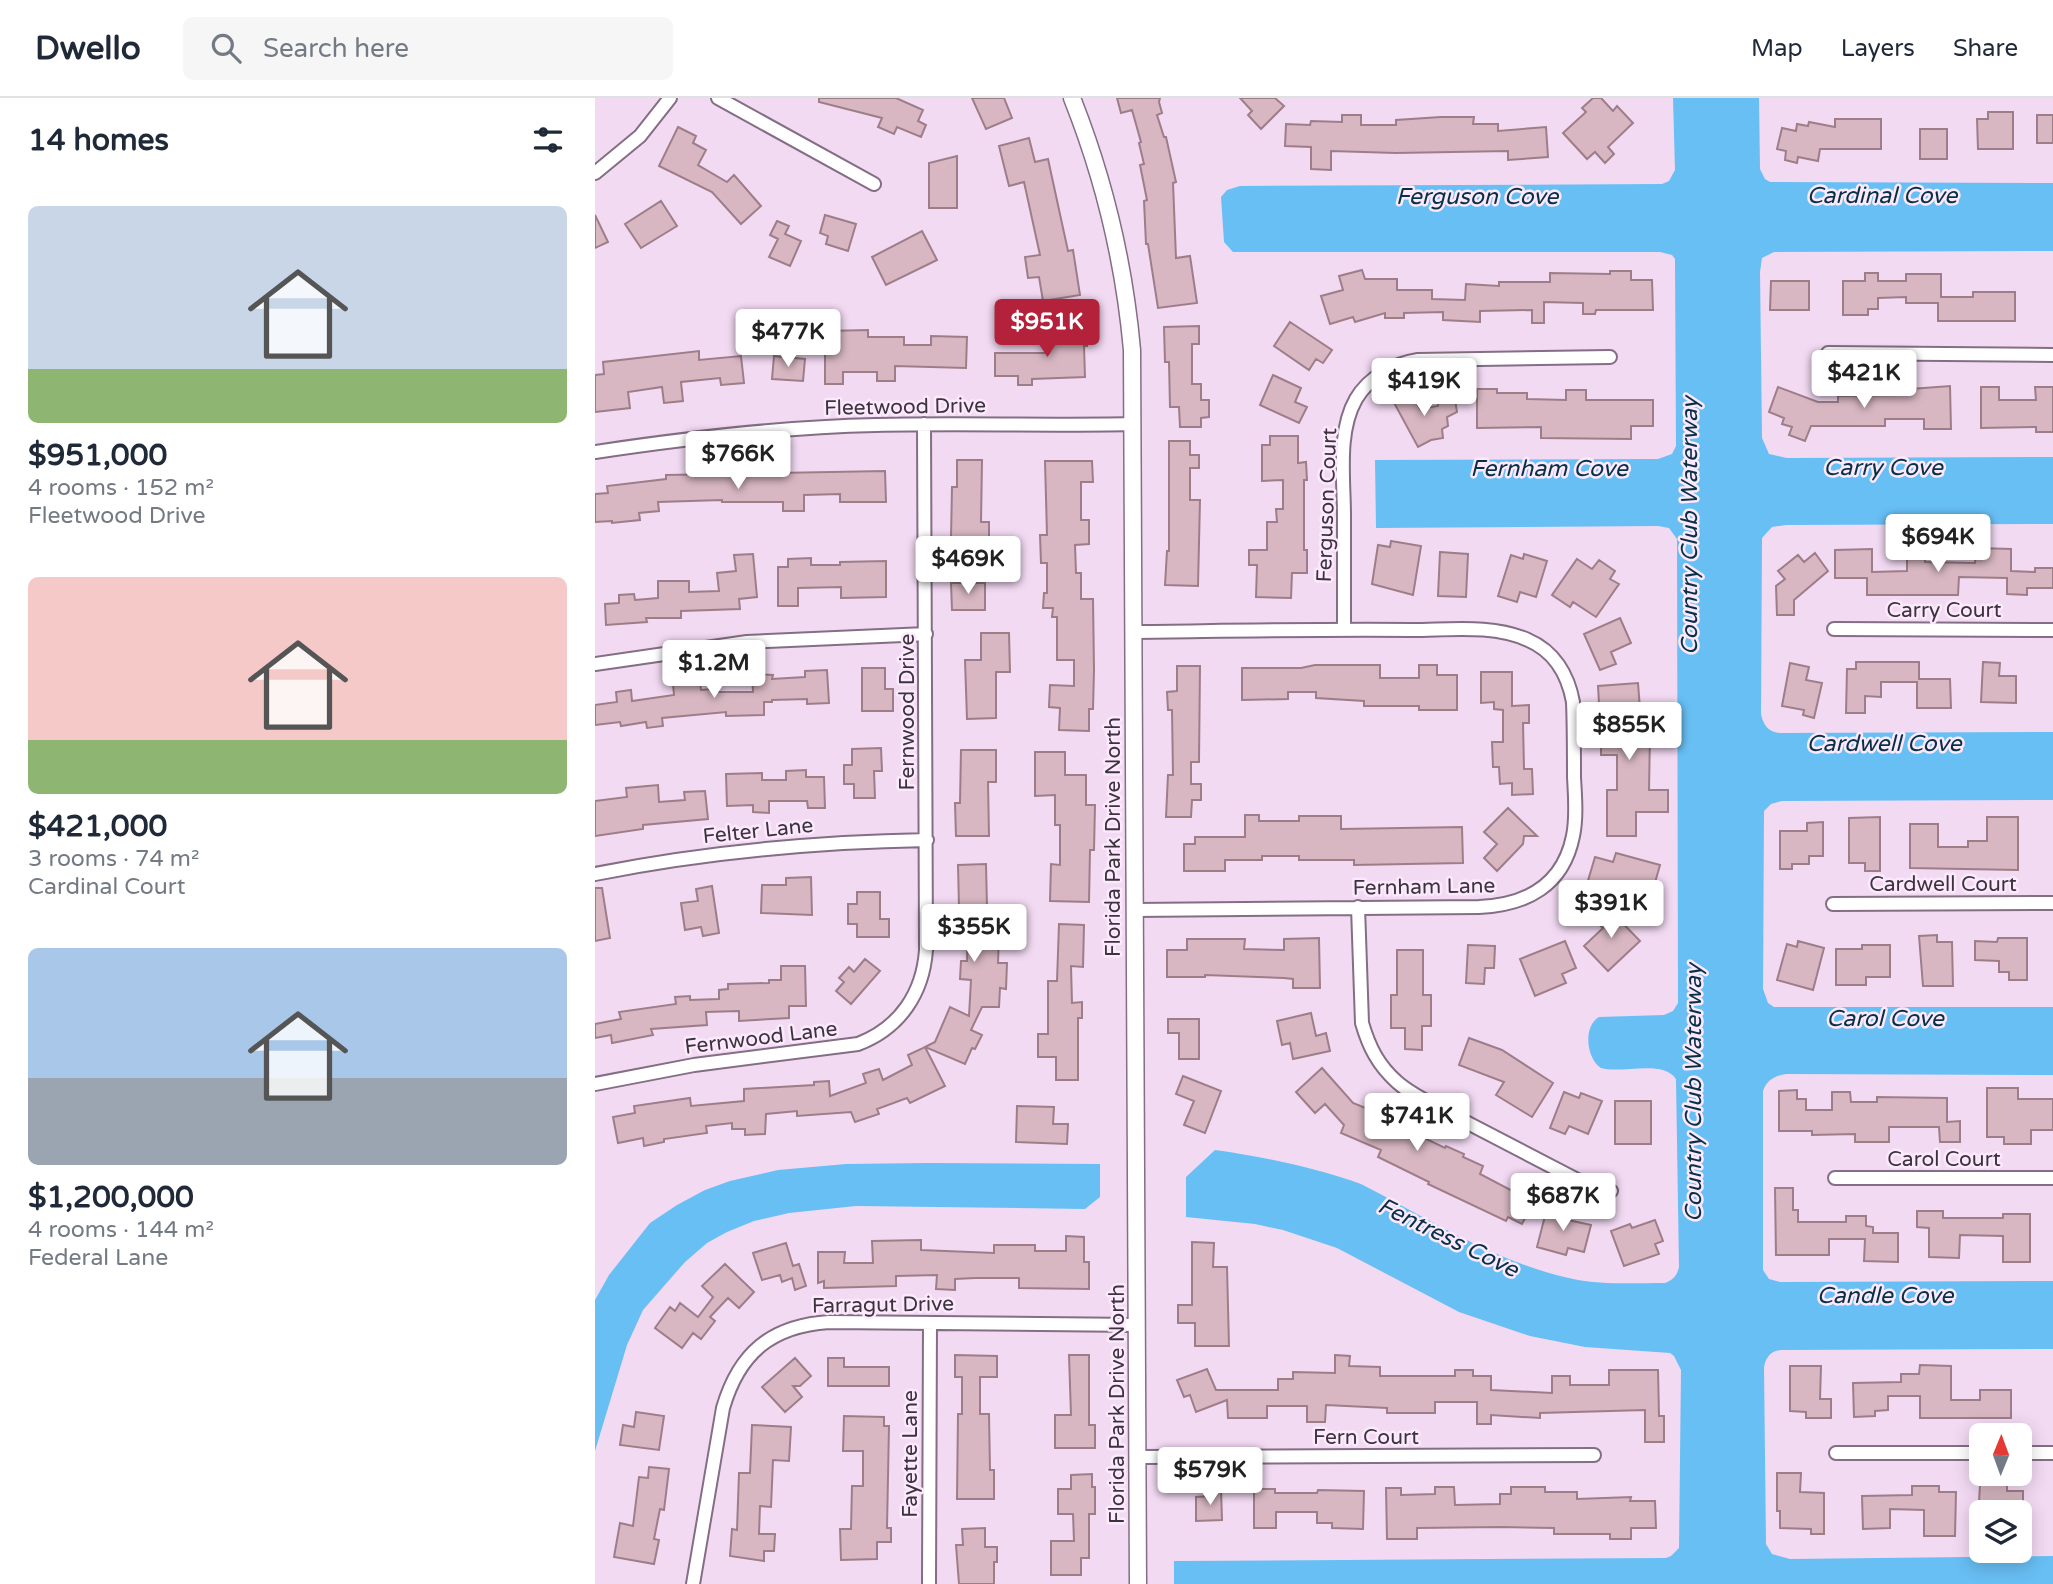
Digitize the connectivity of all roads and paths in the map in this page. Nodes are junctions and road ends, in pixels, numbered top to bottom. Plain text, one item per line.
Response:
1 (670, 98) edge
2 (717, 98) edge
3 (1072, 98) edge
4 (595, 173) edge
5 (874, 184) dead end
6 (1828, 353) dead end
7 (2053, 355) edge
8 (1610, 357) dead end
9 (924, 424) junction
10 (1132, 424) junction
11 (595, 452) edge
12 (1344, 629) junction
13 (1834, 629) dead end
14 (2053, 630) edge
15 (1133, 632) junction
16 (926, 634) junction
17 (595, 664) edge
18 (927, 840) junction
19 (595, 874) edge
20 (1833, 904) dead end
21 (2053, 904) edge
22 (1358, 907) junction
23 (1134, 910) junction
24 (914, 997) joint
25 (595, 1084) edge
26 (1835, 1178) dead end
27 (2053, 1178) edge
28 (1611, 1191) dead end
29 (930, 1323) junction
30 (1138, 1325) junction
31 (1836, 1453) dead end
32 (1969, 1453) edge
33 (2032, 1453) edge
34 (2053, 1453) edge
35 (1594, 1455) dead end
36 (1139, 1457) junction
37 (693, 1584) edge
38 (929, 1584) edge
39 (1138, 1584) edge

1 - 4 street
2 - 5 street
3 - 10 street, Florida Park Drive North
6 - 7 street
8 - 12 street, Ferguson Court
9 - 10 street, Fleetwood Drive
9 - 11 street, Fleetwood Drive
9 - 16 street, Fernwood Drive
10 - 15 street, Florida Park Drive North
12 - 15 street, Fernham Lane
12 - 22 street, Fernham Lane
13 - 14 street, Carry Court
15 - 23 street, Florida Park Drive North
16 - 17 street
16 - 18 street, Fernwood Drive
18 - 19 street, Felter Lane
18 - 24 street, Fernwood Drive
20 - 21 street, Cardwell Court
22 - 23 street, Fernham Lane
22 - 28 street
23 - 30 street, Florida Park Drive North
24 - 25 street, Fernwood Lane
26 - 27 street, Carol Court
29 - 30 street, Farragut Drive
29 - 37 street, Farragut Drive
29 - 38 street, Fayette Lane
30 - 36 street, Florida Park Drive North
31 - 32 street
33 - 34 street
35 - 36 street, Fern Court
36 - 39 street, Florida Park Drive North

